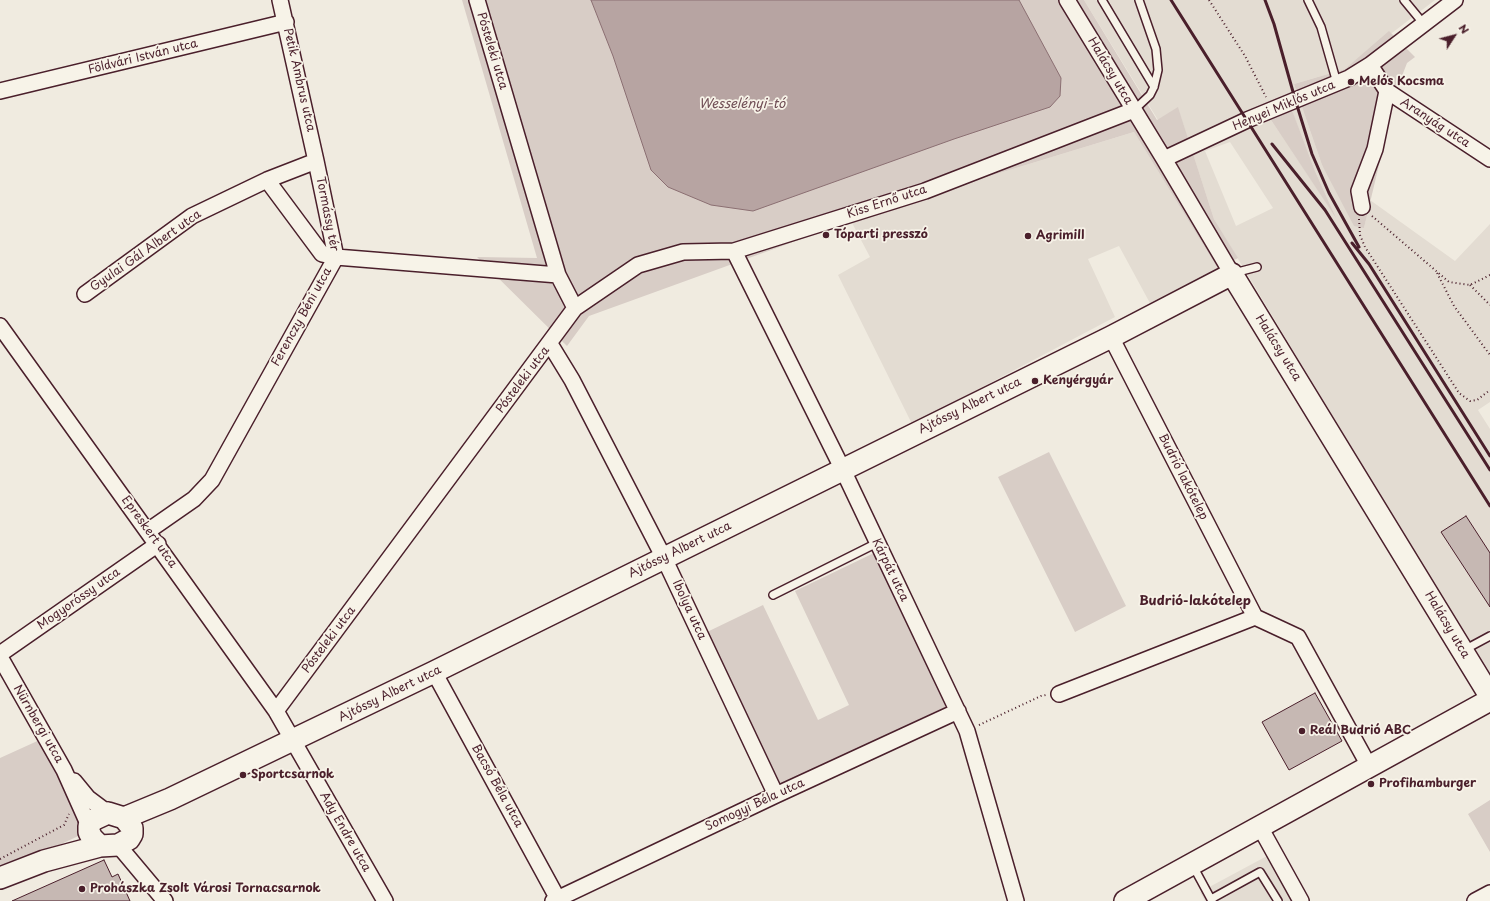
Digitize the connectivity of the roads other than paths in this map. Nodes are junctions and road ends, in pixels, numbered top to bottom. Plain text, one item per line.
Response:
1 (280, 0) edge
2 (476, 0) edge
3 (1067, 0) edge
4 (1102, 0) edge
5 (1139, 0) edge
6 (1308, 0) edge
7 (1404, 0) edge
8 (1455, 0) edge
9 (286, 22) junction
10 (1424, 23) junction
11 (1370, 65) junction
12 (1337, 84) junction
13 (1154, 87) junction
14 (0, 91) edge
15 (1387, 91) junction
16 (1134, 110) junction
17 (1164, 159) junction
18 (1490, 159) edge
19 (316, 160) junction
20 (267, 180) junction
21 (1362, 207) road end
22 (734, 251) junction
23 (336, 257) junction
24 (1257, 267) dead end
25 (1232, 274) junction
26 (558, 275) junction
27 (85, 294) dead end
28 (575, 308) junction
29 (0, 326) edge
30 (1112, 336) junction
31 (550, 344) junction
32 (842, 470) junction
33 (148, 531) junction
34 (877, 543) junction
35 (158, 544) junction
36 (664, 558) junction
37 (773, 595) dead end
38 (1255, 617) junction
39 (1490, 636) edge
40 (1462, 651) junction
41 (0, 654) edge
42 (0, 658) edge
43 (434, 672) junction
44 (1059, 694) road end
45 (1490, 696) edge
46 (1490, 700) edge
47 (276, 711) junction
48 (958, 711) junction
49 (292, 741) junction
50 (1369, 766) junction
51 (64, 770) junction
52 (776, 795) junction
53 (1260, 827) junction
54 (111, 831) junction
55 (1192, 864) junction
56 (0, 878) edge
57 (1490, 893) edge
58 (557, 900) edge
59 (1212, 900) edge
60 (165, 901) edge
61 (385, 901) edge
62 (1016, 901) edge
63 (1125, 901) edge
64 (1278, 901) edge
65 (1301, 901) edge
66 (1475, 901) edge

1 - 9 street, Petik Ambrus utca
2 - 26 street, Pósteleki utca
3 - 16 street, Halácsy utca
4 - 13 lane
5 - 13 lane
6 - 12 lane
7 - 10 lane
8 - 10 street, Henyei Miklós utca
9 - 14 street, Földvári István utca
9 - 19 street, Petik Ambrus utca
10 - 11 street, Henyei Miklós utca
11 - 12 street, Henyei Miklós utca
11 - 15 street, Aranyág utca
12 - 17 street, Henyei Miklós utca
13 - 16 lane
15 - 18 street, Aranyág utca
15 - 21 street
16 - 17 street, Halácsy utca
16 - 22 street, Kiss Ernő utca
17 - 25 street, Halácsy utca
19 - 20 street, Gyulai Gál Albert utca
19 - 23 street, Tormássy tér
20 - 23 street, Tormássy tér
20 - 27 street, Gyulai Gál Albert utca
22 - 28 street, Kiss Ernő utca
22 - 32 street, Kárpát utca
23 - 26 street, Ferenczy Béni utca
23 - 33 street, Ferenczy Béni utca
24 - 25 lane
25 - 30 main road, Ajtóssy Albert utca
25 - 40 main road, Halácsy utca
26 - 28 street, Pósteleki utca
28 - 31 street, Pósteleki utca
29 - 33 street, Epreskert utca
30 - 32 main road, Ajtóssy Albert utca
30 - 38 street, Budrió lakótelep
31 - 36 street, Ibolya utca
31 - 47 street, Pósteleki utca
32 - 34 street, Kárpát utca
32 - 36 main road, Ajtóssy Albert utca
33 - 35 street, Epreskert utca
34 - 37 lane
34 - 48 street, Kárpát utca
35 - 41 street, Mogyoróssy utca
35 - 47 street, Epreskert utca
36 - 43 main road, Ajtóssy Albert utca
36 - 52 street, Ibolya utca
38 - 44 street
38 - 50 street
39 - 40 lane
40 - 45 main road, Halácsy utca
42 - 51 street, Nürnbergi utca
43 - 49 main road, Ajtóssy Albert utca
43 - 58 street, Bacsó Béla utca
46 - 50 main road
47 - 49 street, Epreskert utca
48 - 52 street, Somogyi Béla utca
48 - 62 street, Kárpát utca
49 - 54 main road, Ajtóssy Albert utca
49 - 61 street, Ady Endre utca
50 - 53 main road
51 - 54 street, Nürnbergi utca
51 - 54 street, Nürnbergi utca
52 - 58 street, Somogyi Béla utca
53 - 55 main road
53 - 65 street
54 - 56 main road
54 - 60 street
55 - 59 lane
55 - 63 main road
57 - 66 street
59 - 64 lane

